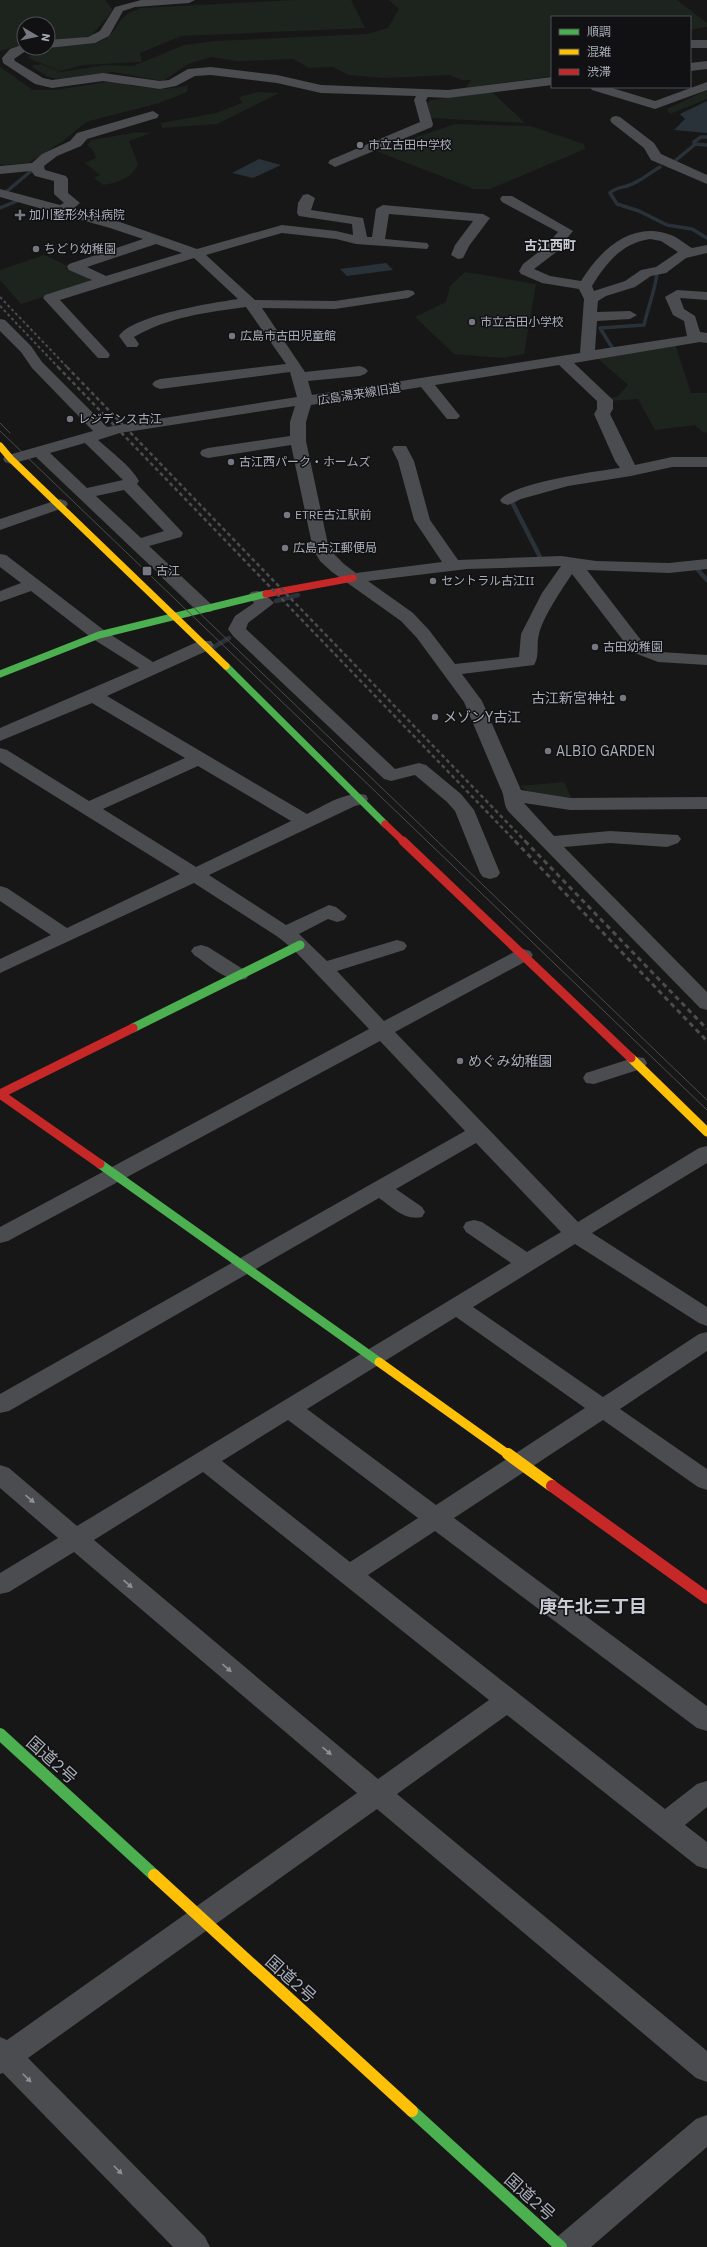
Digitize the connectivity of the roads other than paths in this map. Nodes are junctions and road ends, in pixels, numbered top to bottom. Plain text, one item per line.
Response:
1 (189, 0) edge
2 (56, 43) edge
3 (691, 44) edge
4 (707, 44) edge
5 (16, 52) edge
6 (707, 64) edge
7 (691, 67) edge
8 (551, 81) edge
9 (707, 86) edge
10 (600, 88) edge
11 (626, 88) edge
12 (614, 92) junction
13 (424, 93) junction
14 (153, 115) dead end
15 (616, 120) dead end
16 (335, 163) dead end
17 (36, 167) junction
18 (0, 170) edge
19 (707, 180) edge
20 (0, 193) edge
21 (308, 198) dead end
22 (507, 200) dead end
23 (62, 210) junction
24 (157, 239) junction
25 (361, 240) junction
26 (378, 242) junction
27 (422, 246) dead end
28 (707, 249) edge
29 (196, 253) junction
30 (690, 253) junction
31 (458, 255) dead end
32 (103, 280) junction
33 (588, 292) junction
34 (408, 294) dead end
35 (707, 296) edge
36 (250, 303) junction
37 (630, 315) dead end
38 (590, 317) junction
39 (0, 323) edge
40 (705, 338) edge
41 (132, 344) dead end
42 (103, 355) dead end
43 (587, 356) junction
44 (562, 360) junction
45 (298, 371) junction
46 (360, 371) dead end
47 (426, 383) junction
48 (160, 384) dead end
49 (304, 401) junction
50 (452, 416) dead end
51 (95, 435) junction
52 (298, 439) junction
53 (0, 446) edge
54 (400, 449) dead end
55 (40, 452) junction
56 (208, 453) dead end
57 (6, 461) edge
58 (707, 462) edge
59 (631, 471) junction
60 (128, 484) junction
61 (85, 493) junction
62 (508, 500) dead end
63 (60, 504) junction
64 (0, 525) edge
65 (138, 544) junction
66 (0, 559) edge
67 (575, 563) junction
68 (707, 564) edge
69 (453, 565) junction
70 (353, 578) junction
71 (33, 585) junction
72 (258, 596) junction
73 (0, 597) edge
74 (205, 608) junction
75 (174, 616) junction
76 (99, 635) junction
77 (205, 645) junction
78 (707, 660) edge
79 (152, 669) junction
80 (450, 670) junction
81 (0, 674) edge
82 (93, 696) junction
83 (0, 735) edge
84 (0, 754) edge
85 (198, 759) junction
86 (514, 794) junction
87 (359, 799) junction
88 (707, 803) edge
89 (88, 809) junction
90 (306, 822) junction
91 (671, 839) dead end
92 (548, 842) junction
93 (490, 873) dead end
94 (195, 875) junction
95 (0, 892) edge
96 (337, 916) dead end
97 (66, 936) junction
98 (292, 939) junction
99 (398, 946) dead end
100 (201, 952) dead end
101 (523, 955) junction
102 (0, 967) edge
103 (323, 969) junction
104 (239, 975) junction
105 (705, 999) edge
106 (383, 1031) junction
107 (636, 1064) junction
108 (594, 1078) dead end
109 (0, 1094) edge
110 (479, 1132) junction
111 (707, 1132) edge
112 (707, 1153) edge
113 (115, 1174) junction
114 (380, 1188) junction
115 (414, 1212) dead end
116 (474, 1227) dead end
117 (575, 1233) junction
118 (0, 1236) edge
119 (527, 1263) junction
120 (243, 1266) junction
121 (456, 1306) junction
122 (707, 1318) edge
123 (707, 1340) edge
124 (373, 1357) junction
125 (0, 1405) edge
126 (289, 1408) junction
127 (602, 1408) junction
128 (204, 1460) junction
129 (520, 1463) junction
130 (0, 1474) edge
131 (707, 1481) edge
132 (434, 1518) junction
133 (76, 1539) junction
134 (349, 1575) junction
135 (0, 1585) edge
136 (707, 1598) edge
137 (507, 1701) junction
138 (707, 1721) edge
139 (0, 1734) edge
140 (707, 1792) edge
141 (377, 1793) junction
142 (664, 1825) junction
143 (707, 1858) edge
144 (201, 1917) junction
145 (2, 2056) edge
146 (707, 2069) edge
147 (707, 2128) edge
148 (194, 2247) edge
149 (561, 2247) edge
150 (568, 2247) edge

1 - 2 street
3 - 4 street
5 - 13 street
6 - 7 street
8 - 13 street
9 - 12 street
10 - 12 street
11 - 12 street
13 - 16 street
14 - 17 street
15 - 19 street
17 - 18 street
17 - 23 street
20 - 23 street, 広島湯来線旧道
21 - 25 street
22 - 33 street
23 - 24 street, 広島湯来線旧道
24 - 29 street, 広島湯来線旧道
24 - 32 street
25 - 26 street
25 - 29 street
26 - 27 street
26 - 31 street
28 - 30 street
29 - 32 street
29 - 36 street, 広島湯来線旧道
30 - 33 street
30 - 33 street
32 - 42 street
33 - 38 street
34 - 36 street
35 - 40 street
36 - 41 street
36 - 45 street, 広島湯来線旧道
37 - 38 street
38 - 43 street
39 - 51 street
40 - 43 street, 広島湯来線旧道
43 - 44 street, 広島湯来線旧道
44 - 47 street, 広島湯来線旧道
44 - 59 street
45 - 46 street
45 - 48 street
45 - 49 street, 広島湯来線旧道
47 - 49 street, 広島湯来線旧道
47 - 50 street
49 - 51 street
49 - 52 street
51 - 55 street
51 - 60 street
52 - 56 street
52 - 70 street
53 - 57 main road
54 - 69 street
55 - 57 street
55 - 61 street
57 - 63 main road
58 - 59 street
59 - 62 street
60 - 61 street
60 - 65 street
61 - 65 street
63 - 64 street
63 - 75 main road
65 - 74 street
66 - 71 street
67 - 68 street
67 - 69 street
67 - 78 street
67 - 80 street
69 - 70 street
70 - 72 main road
70 - 80 street
71 - 73 street
71 - 76 street
72 - 74 main road
72 - 93 street
74 - 75 main road
75 - 76 main road
75 - 77 main road
76 - 79 street
76 - 81 main road
77 - 79 street
77 - 87 main road
79 - 82 street
80 - 86 street
82 - 83 street
82 - 85 street
84 - 89 street
85 - 89 street
85 - 90 street
86 - 88 street
86 - 92 street
87 - 90 street
87 - 101 main road
89 - 94 street
90 - 94 street
91 - 92 street
92 - 105 street
94 - 97 street
94 - 98 street
95 - 97 street
96 - 98 street
97 - 102 street
98 - 103 street
98 - 104 main road
99 - 103 street
100 - 104 street
101 - 106 street
101 - 107 main road
103 - 106 street
104 - 109 main road
106 - 110 street
106 - 113 street
107 - 108 street
107 - 111 main road
109 - 113 main road
110 - 114 street
110 - 117 street
112 - 117 street
113 - 118 street
113 - 120 main road
114 - 115 street
114 - 120 street
116 - 119 street
117 - 119 street
117 - 122 street
119 - 121 street
120 - 124 main road
120 - 125 street
121 - 124 street
121 - 127 street
123 - 127 street
124 - 126 street
124 - 129 main road
126 - 128 street
126 - 132 street
127 - 129 street
127 - 131 street
128 - 133 street
128 - 134 street
129 - 132 street
129 - 136 main road
130 -> 133 street
132 - 134 street
132 - 138 street
133 - 135 street
133 -> 141 street
134 - 137 street
137 - 141 street
137 - 142 street
139 - 144 main road, 国道2号
140 - 142 street
141 - 144 street
141 - 146 street
142 - 143 street
144 - 145 street
144 - 149 main road, 国道2号
145 -> 148 street
147 - 150 street

